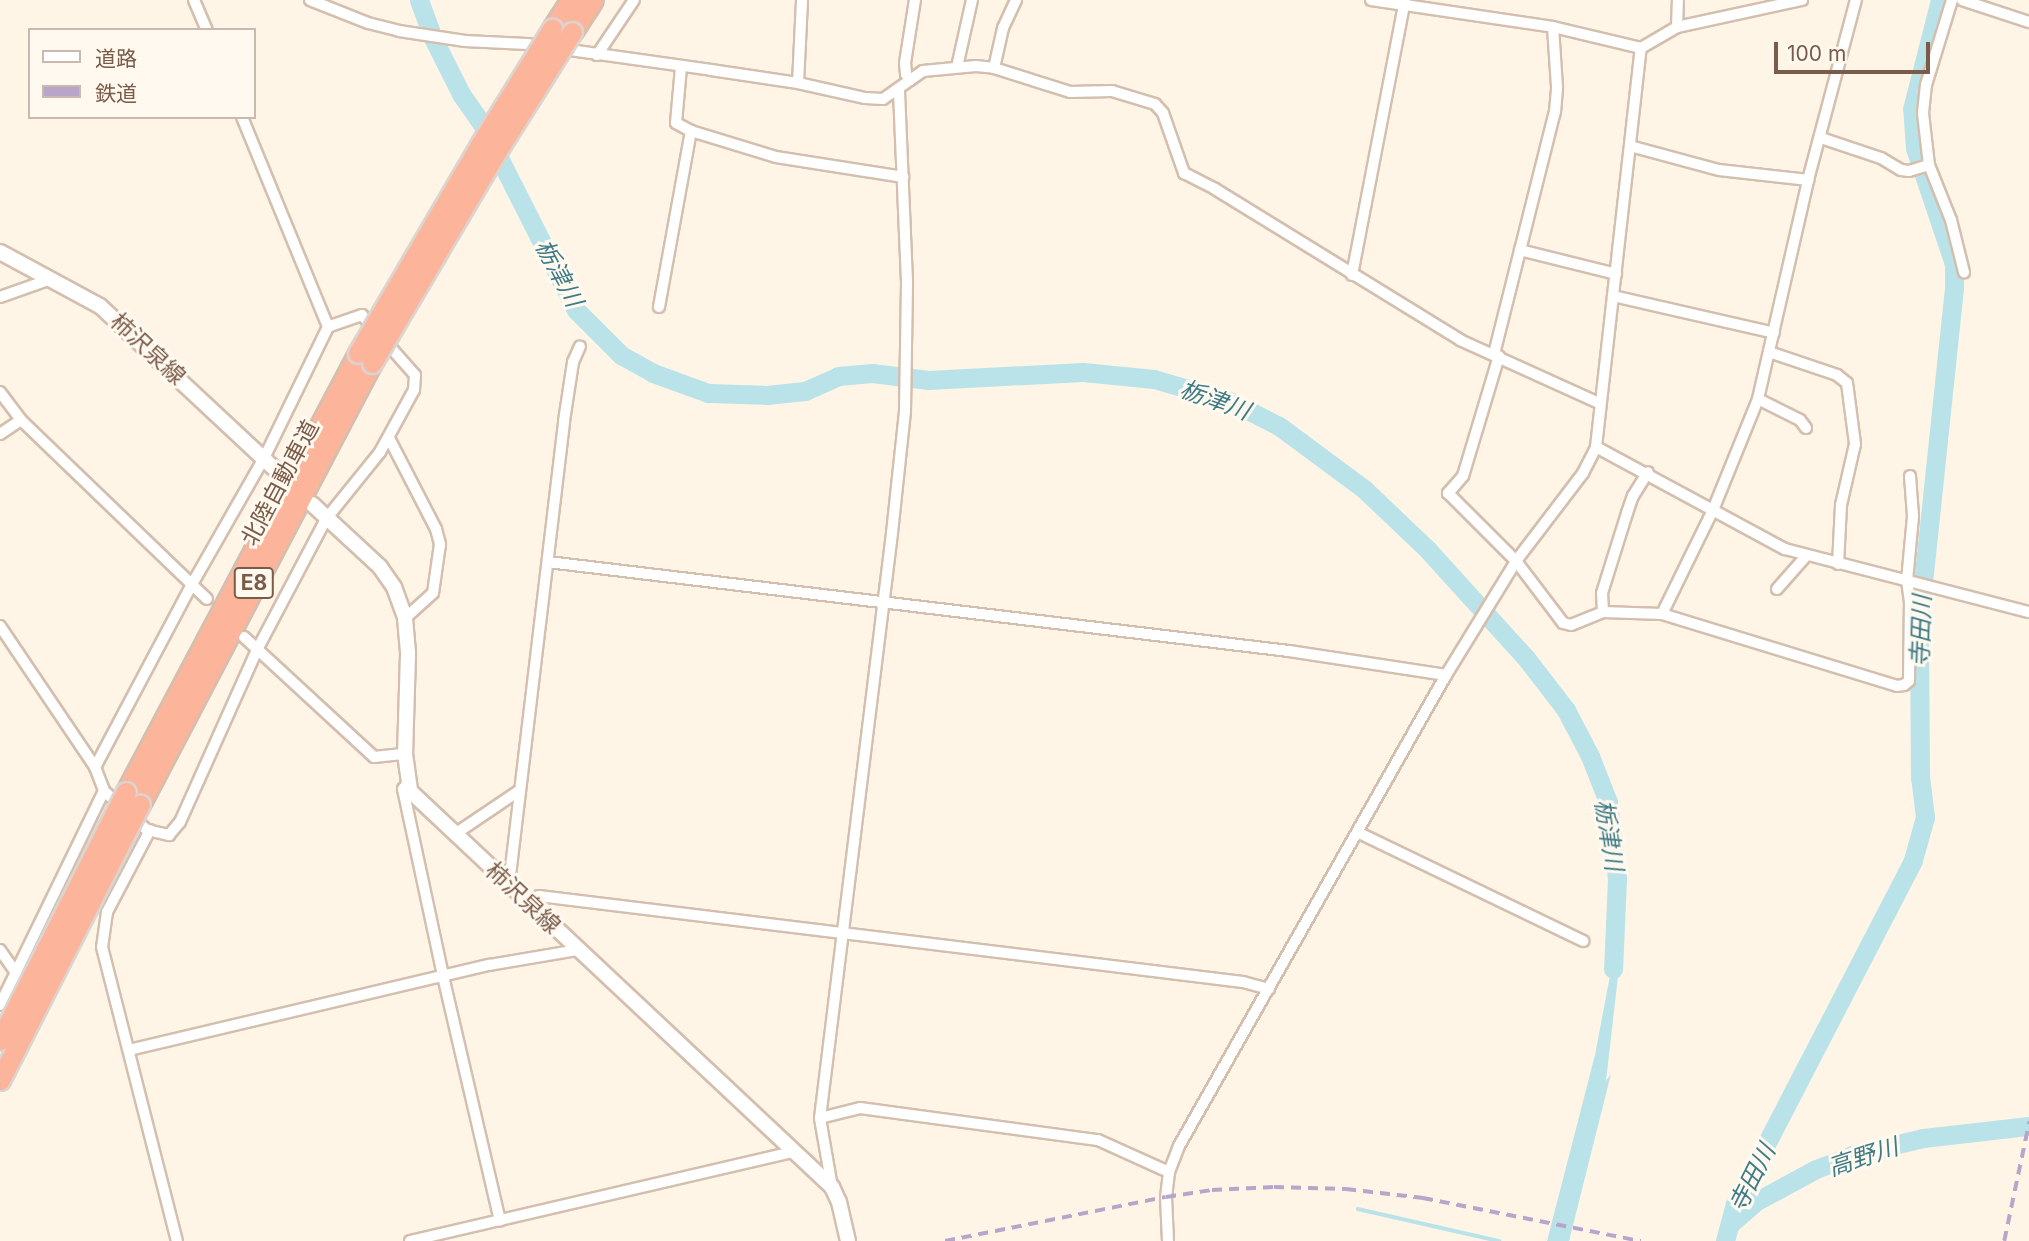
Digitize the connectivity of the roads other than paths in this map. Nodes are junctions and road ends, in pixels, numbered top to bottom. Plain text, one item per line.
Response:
1 (194, 0) edge
2 (310, 0) edge
3 (571, 0) edge
4 (593, 0) edge
5 (634, 0) edge
6 (802, 0) edge
7 (915, 0) edge
8 (972, 0) edge
9 (1016, 0) edge
10 (1371, 0) edge
11 (1678, 0) edge
12 (1802, 0) edge
13 (1856, 0) edge
14 (1952, 0) edge
15 (1962, 0) edge
16 (1405, 2) edge
17 (1770, 4) edge
18 (2029, 22) edge
19 (1553, 27) junction
20 (1678, 27) junction
21 (206, 28) edge
22 (1641, 48) junction
23 (597, 55) junction
24 (957, 66) junction
25 (681, 67) junction
26 (994, 68) junction
27 (911, 80) junction
28 (798, 83) junction
29 (899, 89) junction
30 (243, 119) edge
31 (691, 131) junction
32 (1821, 138) junction
33 (1630, 146) junction
34 (1929, 165) junction
35 (903, 177) junction
36 (1808, 180) junction
37 (1520, 250) junction
38 (0, 252) edge
39 (1964, 272) dead end
40 (1616, 274) junction
41 (1352, 275) junction
42 (51, 279) junction
43 (0, 296) edge
44 (1613, 296) junction
45 (659, 307) dead end
46 (328, 327) junction
47 (1773, 333) junction
48 (580, 346) dead end
49 (1769, 352) junction
50 (1497, 355) junction
51 (365, 358) junction
52 (0, 392) edge
53 (1758, 399) junction
54 (1600, 403) junction
55 (20, 420) junction
56 (1806, 428) dead end
57 (0, 434) edge
58 (389, 438) junction
59 (1596, 447) junction
60 (264, 458) junction
61 (277, 471) dead end
62 (1648, 472) junction
63 (1910, 476) dead end
64 (312, 504) dead end
65 (1713, 510) junction
66 (326, 519) junction
67 (1807, 555) junction
68 (1516, 561) junction
69 (548, 562) junction
70 (1838, 564) junction
71 (1907, 581) junction
72 (191, 586) junction
73 (1777, 589) dead end
74 (207, 600) dead end
75 (883, 602) junction
76 (1603, 612) junction
77 (2029, 612) edge
78 (1662, 614) junction
79 (405, 618) junction
80 (0, 626) edge
81 (244, 636) dead end
82 (258, 648) junction
83 (1446, 675) junction
84 (405, 754) junction
85 (95, 767) junction
86 (410, 780) junction
87 (520, 790) junction
88 (104, 791) junction
89 (133, 798) junction
90 (149, 831) junction
91 (1359, 833) junction
92 (455, 834) junction
93 (509, 884) junction
94 (528, 903) junction
95 (841, 931) junction
96 (1583, 941) dead end
97 (0, 950) edge
98 (578, 950) junction
99 (16, 973) junction
100 (443, 976) junction
101 (1269, 989) junction
102 (0, 1005) edge
103 (0, 1040) edge
104 (129, 1050) junction
105 (0, 1080) edge
106 (820, 1118) junction
107 (792, 1152) junction
108 (1169, 1172) junction
109 (832, 1187) junction
110 (500, 1220) junction
111 (177, 1241) edge
112 (410, 1241) edge
113 (848, 1241) edge
114 (1168, 1241) edge

1 - 21 street
2 - 23 street
3 - 51 highway, 北陸自動車道 / E8, bridge
4 - 51 highway, 北陸自動車道 / E8, bridge
5 - 23 street
6 - 28 street
7 - 27 street
8 - 24 street
9 - 26 street
10 - 16 street
11 - 20 street
12 - 17 street
13 - 32 street
14 - 34 street
15 - 18 street
16 - 19 street
16 - 41 street
17 - 20 street
19 - 22 street
19 - 37 street
20 - 22 street
22 - 33 street
23 - 25 street
24 - 26 street
24 - 27 street
25 - 28 street
25 - 31 street
26 - 41 street
27 - 29 street
28 - 29 street
29 - 35 street
30 - 46 street
31 - 35 street
31 - 45 street
32 - 34 street
32 - 36 street
33 - 36 street
33 - 40 street
34 - 39 street
35 - 75 street
36 - 47 street
37 - 40 street
37 - 50 street
38 - 42 main road, 柿沢泉線
40 - 44 street
41 - 50 street
42 - 43 street
42 - 60 main road, 柿沢泉線
44 - 47 street
44 - 54 street
46 - 58 street
46 - 60 street
47 - 49 street
48 - 69 street
49 - 53 street
49 - 70 street
50 - 54 street
50 - 68 street
51 - 89 highway, 北陸自動車道 / E8
52 - 55 street
53 - 56 street
53 - 65 street
54 - 59 street
55 - 57 street
55 - 72 street
58 - 66 street
58 - 79 street
59 - 62 street
59 - 68 street
60 - 61 main road, 柿沢泉線
60 - 72 street
62 - 65 street
62 - 76 street
63 - 71 street
64 - 66 main road, 柿沢泉線
65 - 67 street
65 - 78 street
66 - 79 main road, 柿沢泉線
66 - 82 street
67 - 70 street
67 - 73 street
68 - 76 street
68 - 83 street
69 - 75 street
69 - 87 street
70 - 71 street
71 - 77 street
71 - 78 street
72 - 74 street
72 - 85 street
75 - 83 street
75 - 95 street
76 - 78 street
79 - 84 main road, 柿沢泉線
80 - 85 street
81 - 82 street
82 - 84 street
82 - 90 street
83 - 91 street
84 - 86 main road, 柿沢泉線
85 - 88 street
86 - 92 main road, 柿沢泉線
86 - 100 street
87 - 92 street
87 - 93 street
88 - 90 street
88 - 99 street
89 - 103 highway, 北陸自動車道 / E8, bridge
89 - 105 highway, 北陸自動車道 / E8, bridge
90 - 104 street
91 - 96 street
91 - 101 street
92 - 93 main road, 柿沢泉線
93 - 94 main road, 柿沢泉線
94 - 95 street
94 - 98 main road, 柿沢泉線
95 - 101 street
95 - 106 street
97 - 99 street
98 - 100 street
98 - 107 main road, 柿沢泉線
99 - 102 street
100 - 104 street
100 - 110 street
101 - 108 street
104 - 111 street
106 - 108 street
106 - 109 street
107 - 109 main road, 柿沢泉線
107 - 110 street
108 - 114 street
109 - 113 main road
110 - 112 street

